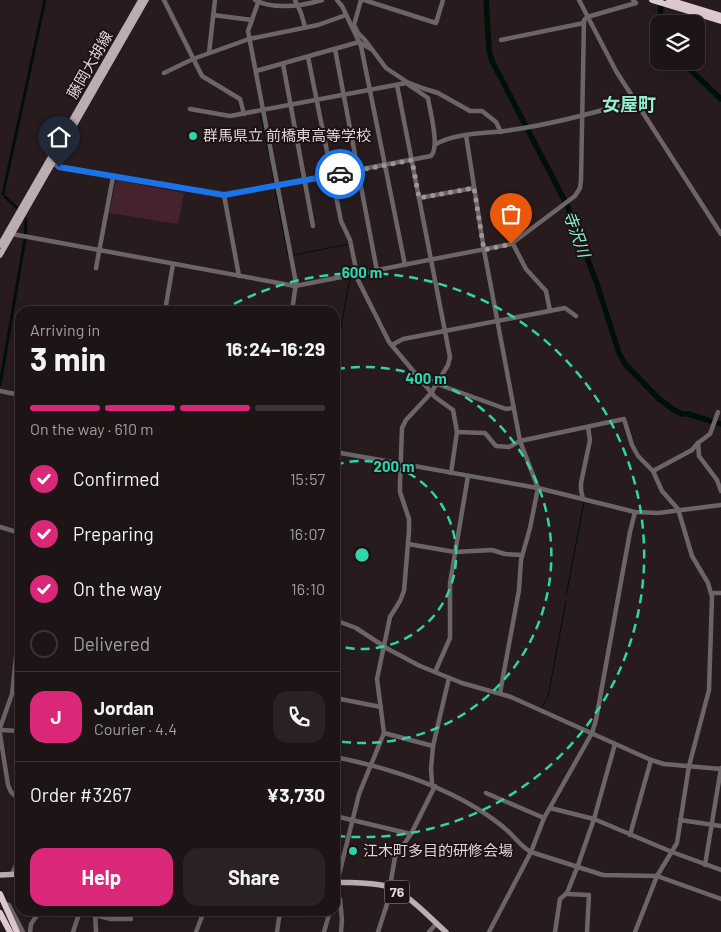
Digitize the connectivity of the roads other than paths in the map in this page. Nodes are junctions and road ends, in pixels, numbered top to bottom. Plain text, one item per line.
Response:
1 (141, 0) edge
2 (146, 0) edge
3 (164, 0) edge
4 (215, 0) edge
5 (322, 0) edge
6 (337, 0) edge
7 (362, 0) edge
8 (443, 0) edge
9 (579, 0) edge
10 (633, 0) edge
11 (652, 0) edge
12 (669, 0) edge
13 (257, 1) edge
14 (296, 2) edge
15 (679, 6) junction
16 (213, 15) junction
17 (346, 15) junction
18 (721, 16) edge
19 (587, 17) junction
20 (252, 20) junction
21 (721, 22) edge
22 (584, 23) junction
23 (305, 27) junction
24 (249, 39) junction
25 (500, 40) dead end
26 (358, 42) junction
27 (335, 49) junction
28 (372, 49) junction
29 (209, 53) junction
30 (308, 57) junction
31 (193, 59) junction
32 (283, 64) junction
33 (256, 71) junction
34 (164, 73) dead end
35 (407, 82) junction
36 (397, 85) junction
37 (370, 91) junction
38 (343, 96) junction
39 (317, 101) junction
40 (635, 101) junction
41 (290, 105) junction
42 (190, 109) dead end
43 (263, 110) junction
44 (244, 114) junction
45 (582, 117) junction
46 (501, 132) junction
47 (466, 135) junction
48 (436, 144) junction
49 (412, 160) junction
50 (50, 163) junction
51 (384, 165) junction
52 (358, 171) junction
53 (332, 176) junction
54 (113, 177) junction
55 (304, 181) junction
56 (277, 186) junction
57 (474, 188) junction
58 (224, 195) junction
59 (419, 198) junction
60 (313, 226) dead end
61 (12, 234) junction
62 (721, 234) edge
63 (513, 244) junction
64 (0, 245) edge
65 (100, 250) junction
66 (484, 250) junction
67 (0, 255) edge
68 (431, 260) junction
69 (173, 264) junction
70 (405, 265) junction
71 (96, 268) dead end
72 (377, 271) junction
73 (356, 274) junction
74 (239, 276) junction
75 (296, 286) junction
76 (166, 306) edge
77 (293, 306) edge
78 (550, 311) junction
79 (576, 316) dead end
80 (497, 321) junction
81 (445, 331) junction
82 (392, 345) junction
83 (437, 384) junction
84 (0, 391) edge
85 (15, 393) edge
86 (431, 393) junction
87 (513, 408) junction
88 (718, 414) dead end
89 (588, 427) junction
90 (457, 432) junction
91 (520, 442) junction
92 (698, 442) junction
93 (340, 453) edge
94 (401, 464) junction
95 (653, 471) junction
96 (451, 473) junction
97 (468, 476) junction
98 (538, 488) junction
99 (721, 491) edge
100 (584, 499) junction
101 (721, 505) edge
102 (678, 511) junction
103 (636, 512) junction
104 (0, 527) edge
105 (15, 532) edge
106 (408, 544) junction
107 (455, 552) junction
108 (522, 555) junction
109 (711, 593) junction
110 (721, 593) edge
111 (340, 622) edge
112 (384, 646) junction
113 (15, 666) edge
114 (435, 672) junction
115 (450, 678) junction
116 (500, 693) junction
117 (340, 699) edge
118 (381, 707) junction
119 (0, 729) edge
120 (15, 730) edge
121 (384, 733) junction
122 (592, 733) junction
123 (0, 734) edge
124 (615, 744) junction
125 (433, 746) junction
126 (340, 757) edge
127 (651, 760) junction
128 (371, 764) junction
129 (689, 766) junction
130 (721, 768) edge
131 (433, 785) junction
132 (486, 793) dead end
133 (15, 796) edge
134 (550, 808) junction
135 (340, 818) edge
136 (544, 818) junction
137 (594, 819) junction
138 (680, 820) junction
139 (352, 822) junction
140 (712, 825) junction
141 (721, 826) edge
142 (410, 834) junction
143 (630, 834) junction
144 (530, 852) junction
145 (672, 852) junction
146 (705, 865) junction
147 (340, 867) edge
148 (15, 868) edge
149 (577, 868) junction
150 (721, 870) edge
151 (12, 874) joint
152 (0, 875) edge
153 (657, 876) junction
154 (340, 882) edge
155 (390, 888) junction
156 (0, 894) edge
157 (566, 894) junction
158 (340, 899) edge
159 (721, 899) edge
160 (5, 904) junction
161 (0, 913) edge
162 (15, 916) edge
163 (15, 916) edge
164 (37, 916) edge
165 (78, 916) edge
166 (94, 916) edge
167 (103, 916) edge
168 (202, 916) edge
169 (280, 916) edge
170 (329, 916) edge
171 (131, 919) dead end
172 (0, 922) edge
173 (436, 924) junction
174 (5, 932) edge
175 (10, 932) edge
176 (17, 932) edge
177 (24, 932) edge
178 (30, 932) edge
179 (73, 932) edge
180 (96, 932) edge
181 (196, 932) edge
182 (278, 932) edge
183 (324, 932) edge
184 (341, 932) edge
185 (378, 932) edge
186 (429, 932) edge
187 (446, 932) edge
188 (489, 932) edge
189 (555, 932) edge
190 (587, 932) edge
191 (635, 932) edge

1 - 50 main road, 藤岡大胡線
2 - 50 main road
3 - 31 street
4 - 16 street
5 - 14 street
6 - 17 street
7 - 8 street
7 - 28 street
9 - 19 street
10 - 19 street
11 - 15 highway
12 - 15 highway
13 - 14 street
13 - 20 street
14 - 23 street
15 - 18 highway
15 - 21 highway
16 - 20 street
16 - 29 street
17 - 23 street
17 - 26 street
19 - 22 street
19 - 40 street
20 - 24 street
22 - 25 street
22 - 45 street
23 - 24 street
24 - 29 street
24 - 33 street
26 - 27 street
26 - 28 street
26 - 37 street
27 - 30 street
27 - 38 street
28 - 35 street
29 - 31 street
30 - 32 street
30 - 39 street
31 - 34 street
31 - 44 street
32 - 33 street
32 - 41 street
33 - 43 street
35 - 36 street
35 - 46 street
35 - 48 street
36 - 37 street
36 - 49 street
37 - 38 street
37 - 51 street
38 - 39 street
38 - 52 street
39 - 41 street
39 - 53 street
40 - 45 street
40 - 62 street
41 - 43 street
41 - 55 street
42 - 44 street
43 - 44 street
43 - 56 street
45 - 46 street
45 - 63 street
46 - 47 street
47 - 48 street
47 - 57 street
48 - 49 street
49 - 51 street
49 - 59 street
50 - 54 street
50 - 61 main road
50 - 64 main road, 藤岡大胡線
51 - 52 street
51 - 70 street
52 - 53 street
52 - 72 street
53 - 55 street
53 - 73 street
54 - 58 street
54 - 65 street
55 - 56 street
55 - 60 street
56 - 58 street
56 - 75 street
57 - 59 street
57 - 66 street
58 - 74 street
59 - 68 street
61 - 65 street
61 - 67 main road
63 - 66 street
63 - 78 street
65 - 69 street
65 - 71 street
66 - 68 street
66 - 80 street
68 - 70 street
68 - 81 street
69 - 74 street
69 - 76 street
70 - 72 street
72 - 73 street
73 - 75 street
73 - 82 street
74 - 75 street
75 - 77 street
78 - 79 street
78 - 80 street
80 - 81 street
80 - 87 street
81 - 82 street
81 - 83 street
82 - 86 street
83 - 86 street
83 - 87 street
84 - 85 street
86 - 90 street
86 - 94 street
87 - 91 street
88 - 92 street
89 - 91 street
89 - 95 street
89 - 100 street
90 - 91 street
90 - 96 street
91 - 98 street
92 - 95 street
92 - 99 street
93 - 94 street
94 - 96 street
94 - 106 street
95 - 102 street
96 - 97 street
97 - 98 street
97 - 107 street
98 - 100 street
98 - 108 street
100 - 103 street
101 - 102 street
102 - 103 street
102 - 109 street
103 - 122 street
104 - 105 street
106 - 107 street
106 - 112 street
107 - 108 street
107 - 114 street
108 - 116 street
109 - 110 street
109 - 129 street
111 - 112 street
112 - 114 street
112 - 118 street
113 - 119 street
114 - 115 street
115 - 116 street
115 - 125 street
116 - 122 street
117 - 118 street
118 - 121 street
119 - 120 street
121 - 125 street
121 - 128 street
122 - 124 street
122 - 134 street
123 - 133 street
124 - 127 street
124 - 137 street
125 - 131 street
126 - 128 street
127 - 129 street
127 - 143 street
128 - 131 street
128 - 139 street
129 - 130 street
129 - 138 street
130 - 140 street
131 - 142 street
131 - 144 street
132 - 136 street
134 - 136 street
134 - 137 street
135 - 139 street
136 - 144 street
137 - 143 street
137 - 149 street
138 - 140 street
138 - 145 street
139 - 142 street
139 - 147 street
140 - 141 street
140 - 146 street
142 - 155 street
143 - 145 street
144 - 149 street
144 - 188 street
145 - 146 street
145 - 153 street
146 - 150 street
148 - 151 street
149 - 153 street
149 - 157 street
151 - 152 main road
153 - 159 street
153 - 191 street
154 - 155 main road, 76
155 - 173 main road, 76
155 - 185 street
156 - 160 highway
157 - 189 street
157 - 190 street
158 - 184 street
160 - 162 street
160 - 176 highway
161 - 175 highway
163 - 177 street
164 - 178 street
165 - 179 street
166 - 180 street
167 - 171 street
168 - 181 street
169 - 182 street
170 - 183 street
172 - 174 highway
173 - 186 street
173 - 187 main road, 76

